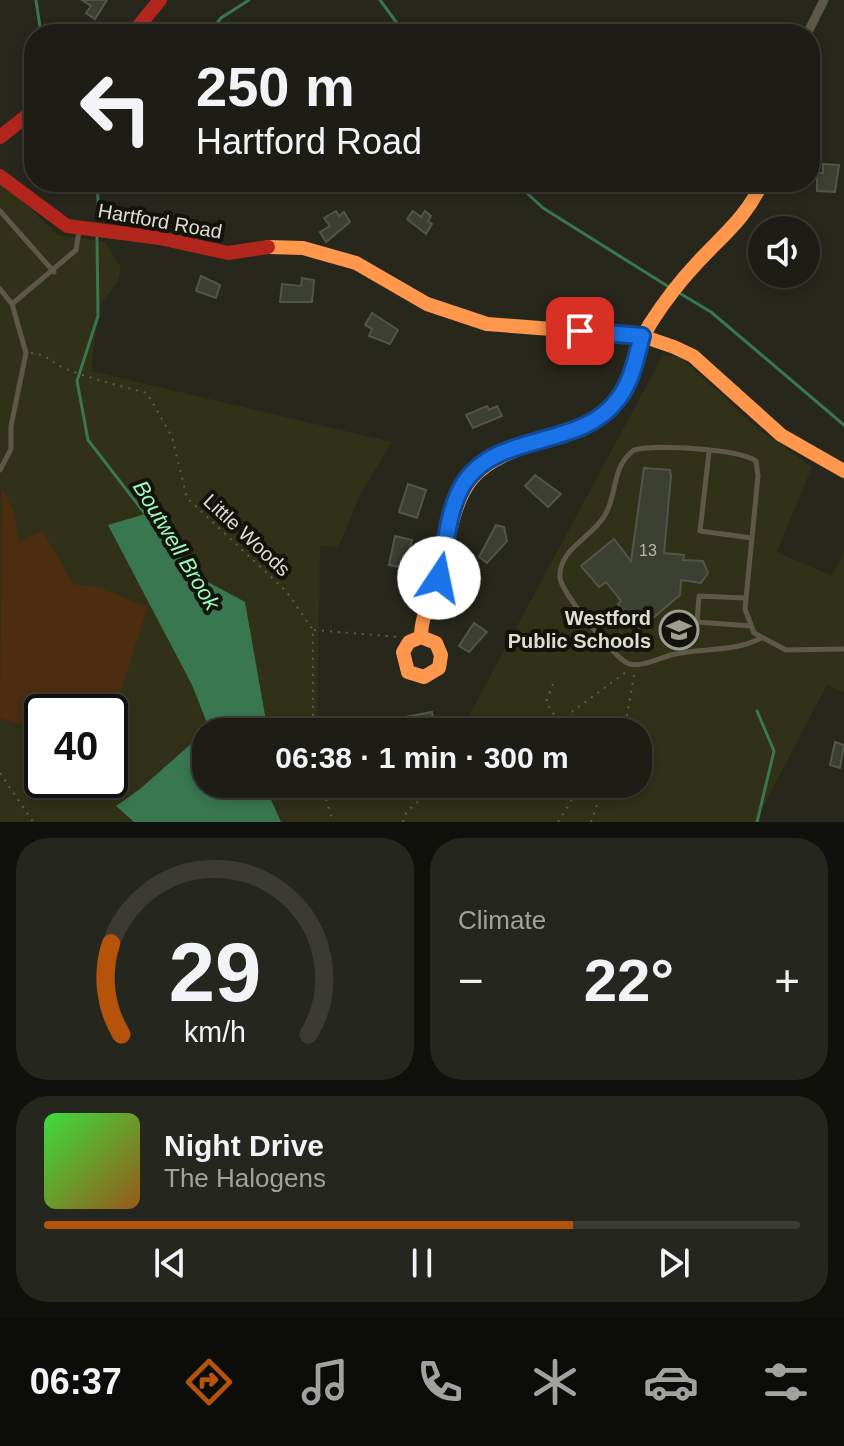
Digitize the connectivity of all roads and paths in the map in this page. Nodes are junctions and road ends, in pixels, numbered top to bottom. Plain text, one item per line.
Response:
1 (160, 0) edge
2 (824, 0) edge
3 (140, 24) edge
4 (812, 24) edge
5 (24, 118) edge
6 (0, 137) edge
7 (0, 176) edge
8 (759, 192) edge
9 (0, 211) edge
10 (79, 227) junction
11 (54, 272) junction
12 (0, 289) edge
13 (12, 304) junction
14 (642, 336) junction
15 (26, 353) junction
16 (709, 452) junction
17 (0, 470) edge
18 (844, 471) edge
19 (752, 538) junction
20 (745, 598) junction
21 (751, 626) junction
22 (313, 630) junction
23 (419, 638) joint
24 (761, 638) junction
25 (844, 649) edge
26 (636, 664) junction
27 (553, 684) dead end
28 (313, 718) edge
29 (556, 718) edge
30 (567, 718) edge
31 (626, 718) edge
32 (0, 773) edge
33 (325, 798) edge
34 (422, 798) edge
35 (570, 798) edge
36 (599, 798) edge
37 (33, 822) edge
38 (333, 822) edge
39 (403, 822) edge
40 (558, 822) edge
41 (591, 822) edge

1 - 3 street
2 - 4 street
5 - 6 street
7 - 10 street, Hartford Road
8 - 14 street
9 - 11 lane
10 - 11 lane
10 - 14 street, Hartford Road
11 - 13 lane
12 - 13 lane
13 - 15 lane
14 - 18 street, Hartford Road
14 - 23 street
15 - 17 lane
15 - 22 path, Little Woods
16 - 19 lane
16 - 19 lane
16 - 26 lane
19 - 20 lane
20 - 21 lane
20 - 21 lane
21 - 24 lane
22 - 23 path
22 - 28 path
24 - 25 lane
24 - 26 lane
26 - 30 path
26 - 31 path
27 - 29 path
32 - 37 path
33 - 38 path
34 - 39 path
35 - 40 path
36 - 41 path

